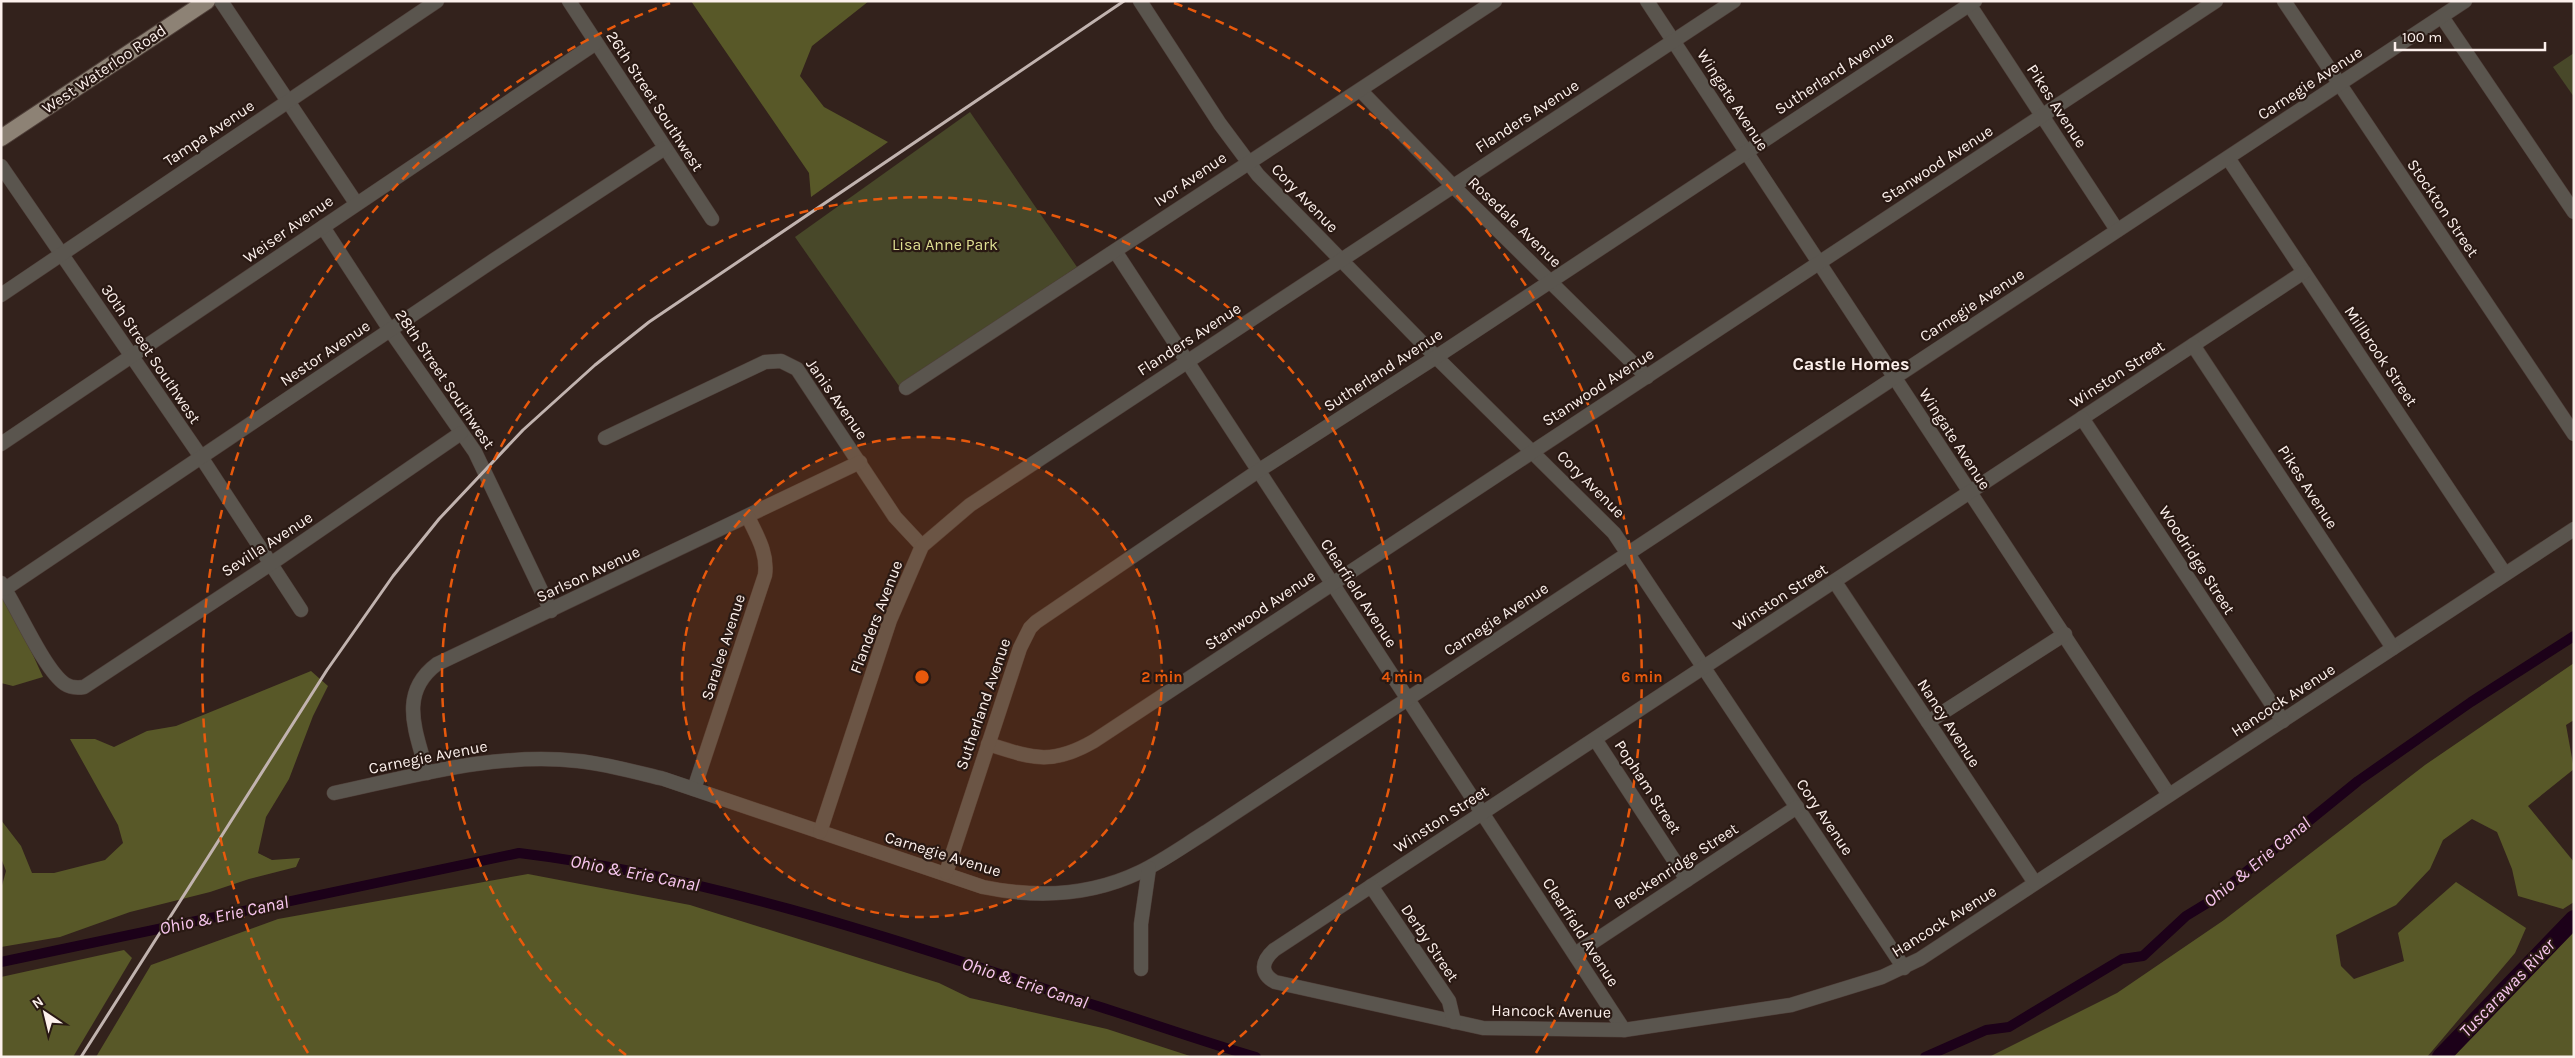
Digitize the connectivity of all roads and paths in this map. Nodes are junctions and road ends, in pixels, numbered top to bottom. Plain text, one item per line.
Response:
1 (207, 1) edge
2 (221, 1) edge
3 (437, 1) edge
4 (569, 1) edge
5 (1140, 1) edge
6 (1494, 1) edge
7 (1647, 1) edge
8 (1734, 1) edge
9 (2216, 1) edge
10 (2284, 1) edge
11 (2465, 1) edge
12 (1970, 2) edge
13 (2442, 16) junction
14 (1673, 42) junction
15 (596, 43) junction
16 (2339, 84) junction
17 (1361, 91) junction
18 (288, 101) junction
19 (2042, 116) junction
20 (1, 138) edge
21 (665, 148) junction
22 (1746, 152) junction
23 (2228, 158) junction
24 (1248, 162) junction
25 (1, 166) edge
26 (1453, 186) junction
27 (356, 203) junction
28 (2574, 212) edge
29 (712, 219) dead end
30 (323, 227) junction
31 (2117, 230) junction
32 (1115, 251) junction
33 (62, 255) junction
34 (1341, 260) junction
35 (1819, 263) junction
36 (2304, 272) junction
37 (1551, 281) junction
38 (1, 295) edge
39 (390, 330) junction
40 (2193, 345) junction
41 (131, 357) junction
42 (1436, 357) junction
43 (1187, 361) junction
44 (1647, 376) junction
45 (1894, 377) junction
46 (906, 388) dead end
47 (2082, 418) junction
48 (462, 433) junction
49 (2574, 434) edge
50 (605, 438) dead end
51 (1, 444) edge
52 (1534, 451) junction
53 (201, 457) junction
54 (860, 462) junction
55 (1258, 471) junction
56 (1969, 492) junction
57 (748, 517) junction
58 (2574, 529) edge
59 (922, 546) junction
60 (1628, 553) junction
61 (272, 563) junction
62 (2505, 574) junction
63 (1835, 582) junction
64 (1332, 583) junction
65 (3, 586) edge
66 (301, 610) dead end
67 (550, 611) junction
68 (2064, 634) junction
69 (2393, 648) junction
70 (1706, 667) junction
71 (1408, 699) junction
72 (2283, 721) junction
73 (1928, 722) junction
74 (1595, 738) junction
75 (988, 744) junction
76 (427, 773) junction
77 (694, 790) junction
78 (334, 793) dead end
79 (2169, 795) junction
80 (1797, 807) junction
81 (1482, 813) junction
82 (820, 832) junction
83 (1149, 868) junction
84 (946, 873) junction
85 (1687, 880) junction
86 (2035, 884) junction
87 (1371, 886) junction
88 (1274, 950) joint
89 (1575, 954) junction
90 (1904, 968) junction
91 (1140, 969) dead end
92 (1454, 1022) junction
93 (1624, 1030) junction

1 - 20 main road, West Waterloo Road
2 - 18 street
3 - 18 street, Tampa Avenue
4 - 15 street, 26th Street Southwest
5 - 24 street, Cory Avenue
6 - 17 street, Ivor Avenue
7 - 14 street, Wingate Avenue
8 - 14 street, Flanders Avenue
9 - 19 street, Stanwood Avenue
10 - 16 street, Stockton Street
11 - 13 street, Carnegie Avenue
12 - 19 street, Pikes Avenue
12 - 22 street, Sutherland Avenue
13 - 16 street, Carnegie Avenue
13 - 28 street
14 - 22 street, Wingate Avenue
14 - 26 street, Flanders Avenue
15 - 21 street, 26th Street Southwest
15 - 27 street, Weiser Avenue
16 - 23 street, Carnegie Avenue
16 - 49 street, Stockton Street
17 - 24 street, Ivor Avenue
17 - 26 street, Rosedale Avenue
18 - 27 street
18 - 33 street, Tampa Avenue
19 - 31 street, Pikes Avenue
19 - 35 street, Stanwood Avenue
21 - 29 street, 26th Street Southwest
21 - 39 street, Nestor Avenue
22 - 35 street, Wingate Avenue
22 - 37 street, Sutherland Avenue
23 - 31 street, Carnegie Avenue
23 - 36 street, Millbrook Street
24 - 32 street, Ivor Avenue
24 - 34 street, Cory Avenue
25 - 33 street, 30th Street Southwest
26 - 34 street, Flanders Avenue
26 - 37 street, Rosedale Avenue
27 - 30 street, Weiser Avenue
30 - 39 street, 28th Street Southwest
30 - 41 street, Weiser Avenue
31 - 45 street, Carnegie Avenue
32 - 43 street, Clearfield Avenue
32 - 46 street, Ivor Avenue
33 - 38 street, Tampa Avenue
33 - 41 street, 30th Street Southwest
34 - 42 street, Cory Avenue
34 - 43 street, Flanders Avenue
35 - 44 street, Stanwood Avenue
35 - 45 street, Wingate Avenue
36 - 40 street, Winston Street
36 - 62 street, Millbrook Street
37 - 42 street, Sutherland Avenue
37 - 44 street, Rosedale Avenue
39 - 48 street, 28th Street Southwest
39 - 53 street, Nestor Avenue
40 - 47 street, Winston Street
40 - 69 street, Pikes Avenue
41 - 51 street, Weiser Avenue
41 - 53 street, 30th Street Southwest
42 - 52 street, Cory Avenue
42 - 55 street, Sutherland Avenue
43 - 55 street, Clearfield Avenue
43 - 59 street, Flanders Avenue
44 - 52 street, Stanwood Avenue
45 - 56 street, Wingate Avenue
45 - 60 street, Carnegie Avenue
47 - 56 street, Winston Street
47 - 72 street, Woodridge Street
48 - 61 street, Sevilla Avenue
48 - 67 street, 28th Street Southwest
50 - 54 street, Janis Avenue
52 - 60 street, Cory Avenue
52 - 64 street, Stanwood Avenue
53 - 61 street, 30th Street Southwest
53 - 65 street, Nestor Avenue
54 - 57 street, Sarlson Avenue
54 - 59 street, Janis Avenue
55 - 64 street, Clearfield Avenue
55 - 75 street, Sutherland Avenue
56 - 63 street, Winston Street
56 - 68 street, Wingate Avenue
57 - 67 street, Sarlson Avenue
57 - 77 street, Saralee Avenue
58 - 62 street, Hancock Avenue
59 - 82 street, Flanders Avenue
60 - 70 street, Cory Avenue
60 - 71 street, Carnegie Avenue
61 - 65 street, Sevilla Avenue
61 - 66 street, 30th Street Southwest
62 - 69 street, Hancock Avenue
63 - 70 street, Winston Street
63 - 73 street, Nancy Avenue
64 - 71 street, Clearfield Avenue
64 - 75 street, Stanwood Avenue
67 - 76 street, Sarlson Avenue
68 - 73 street
68 - 79 street, Wingate Avenue
69 - 72 street, Hancock Avenue
70 - 74 street, Winston Street
70 - 80 street, Cory Avenue
71 - 81 street, Clearfield Avenue
71 - 83 street, Carnegie Avenue
72 - 79 street, Hancock Avenue
73 - 86 street, Nancy Avenue
74 - 81 street, Winston Street
74 - 85 street, Popham Street
75 - 84 street, Sutherland Avenue
76 - 77 street, Carnegie Avenue
76 - 78 street, Carnegie Avenue
77 - 82 street, Carnegie Avenue
79 - 86 street, Hancock Avenue
80 - 85 street, Breckenridge Street
80 - 90 street, Cory Avenue
81 - 87 street, Winston Street
81 - 89 street, Clearfield Avenue
82 - 84 street, Carnegie Avenue
83 - 84 street, Carnegie Avenue
83 - 91 street
85 - 89 street, Breckenridge Street
86 - 90 street, Hancock Avenue
87 - 88 street, Winston Street
87 - 92 street, Derby Street
88 - 92 street, Hancock Avenue
89 - 93 street, Clearfield Avenue
90 - 93 street, Hancock Avenue
92 - 93 street, Hancock Avenue

